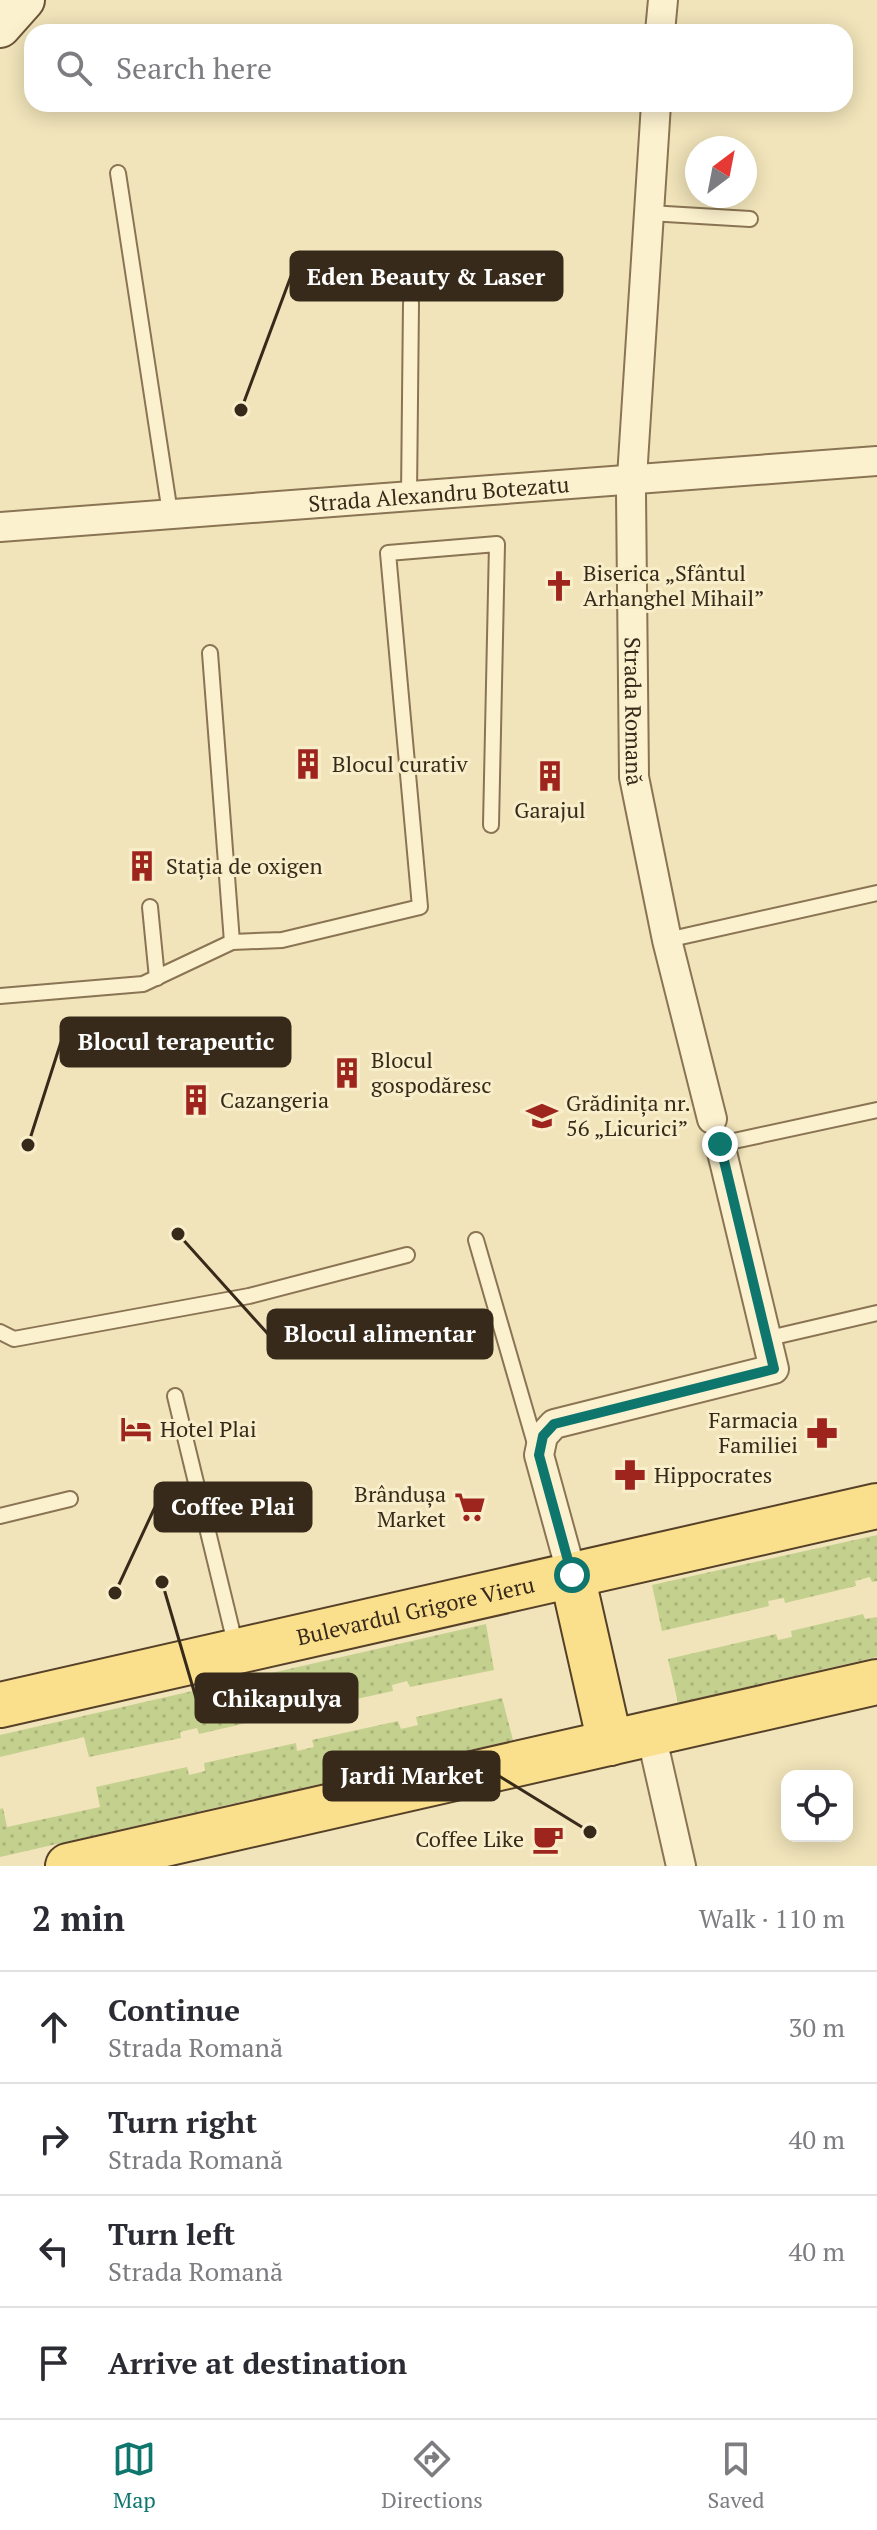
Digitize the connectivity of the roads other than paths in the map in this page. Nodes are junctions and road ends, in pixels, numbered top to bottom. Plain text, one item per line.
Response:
1 (24, 0) edge
2 (663, 0) edge
3 (661, 24) edge
4 (0, 27) edge
5 (655, 112) edge
6 (118, 173) dead end
7 (649, 213) junction
8 (750, 219) dead end
9 (411, 303) dead end
10 (877, 461) edge
11 (632, 478) junction
12 (409, 495) junction
13 (170, 513) junction
14 (0, 527) edge
15 (210, 653) dead end
16 (491, 825) dead end
17 (877, 893) edge
18 (150, 907) dead end
19 (667, 940) junction
20 (232, 942) junction
21 (157, 978) junction
22 (0, 996) edge
23 (877, 1110) edge
24 (716, 1131) junction
25 (476, 1240) dead end
26 (407, 1255) dead end
27 (877, 1313) edge
28 (0, 1332) edge
29 (765, 1339) junction
30 (175, 1396) dead end
31 (539, 1455) junction
32 (70, 1499) dead end
33 (877, 1506) edge
34 (0, 1516) edge
35 (572, 1575) junction
36 (237, 1651) junction
37 (877, 1682) edge
38 (0, 1705) edge
39 (631, 1739) junction
40 (68, 1866) edge
41 (681, 1866) edge

1 - 4 main road
2 - 3 street
5 - 7 street, Strada Romană
6 - 13 lane
7 - 8 lane
7 - 11 street, Strada Romană
9 - 12 lane
10 - 11 street, Strada Alexandru Botezatu
11 - 12 street, Strada Alexandru Botezatu
11 - 19 street, Strada Romană
12 - 13 street, Strada Alexandru Botezatu
13 - 14 street, Strada Alexandru Botezatu
15 - 20 lane
16 - 20 lane
17 - 19 lane
18 - 21 lane
19 - 24 street, Strada Romană
20 - 21 lane
21 - 22 lane
23 - 24 lane
24 - 29 street, Strada Romană
25 - 31 lane
26 - 28 lane
27 - 29 lane
29 - 31 street, Strada Romană
30 - 36 lane
31 - 35 street
32 - 34 lane
33 - 35 main road, Bulevardul Grigore Vieru
35 - 36 main road, Bulevardul Grigore Vieru
35 - 39 main road
36 - 38 main road, Bulevardul Grigore Vieru
37 - 39 main road
39 - 40 main road
39 - 41 street

